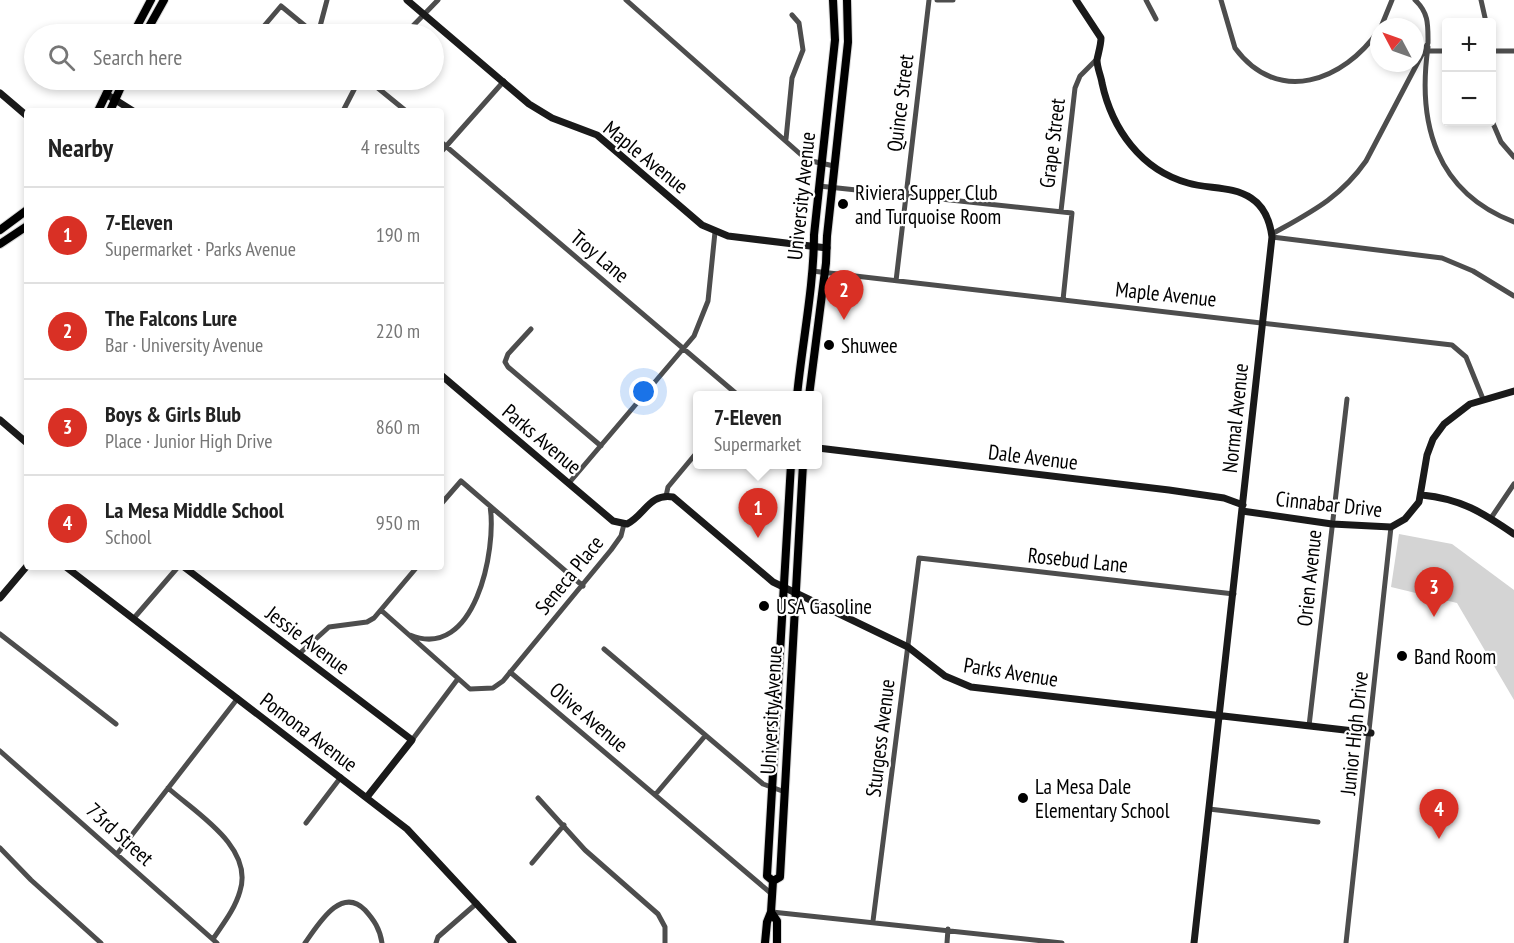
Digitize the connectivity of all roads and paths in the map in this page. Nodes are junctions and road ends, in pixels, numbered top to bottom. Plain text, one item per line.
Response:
1 (151, 0) edge
2 (164, 0) edge
3 (327, 0) edge
4 (407, 0) edge
5 (438, 0) edge
6 (626, 0) edge
7 (833, 0) edge
8 (847, 0) edge
9 (929, 0) edge
10 (937, 0) edge
11 (953, 0) edge
12 (1076, 0) edge
13 (1146, 0) edge
14 (1221, 0) edge
15 (1392, 0) edge
16 (1415, 0) edge
17 (1481, 0) edge
18 (425, 15) junction
19 (792, 15) dead end
20 (1384, 18) edge
21 (1485, 18) edge
22 (1156, 19) dead end
23 (138, 24) edge
24 (151, 24) edge
25 (266, 24) edge
26 (304, 24) edge
27 (319, 24) edge
28 (416, 24) edge
29 (436, 24) edge
30 (444, 31) edge
31 (1370, 39) edge
32 (1428, 43) junction
33 (1427, 51) junction
34 (1442, 51) edge
35 (1496, 51) edge
36 (1514, 51) edge
37 (1097, 59) junction
38 (504, 81) junction
39 (108, 90) edge
40 (119, 90) edge
41 (354, 90) edge
42 (380, 90) edge
43 (0, 93) edge
44 (106, 94) junction
45 (115, 99) junction
46 (99, 108) edge
47 (111, 108) edge
48 (129, 108) edge
49 (345, 108) edge
50 (402, 108) edge
51 (24, 113) edge
52 (1493, 126) edge
53 (786, 139) junction
54 (444, 143) edge
55 (444, 145) edge
56 (1514, 157) edge
57 (822, 165) junction
58 (834, 166) junction
59 (819, 186) junction
60 (832, 188) junction
61 (906, 194) junction
62 (1061, 211) junction
63 (24, 212) edge
64 (1514, 222) edge
65 (24, 228) edge
66 (0, 230) edge
67 (715, 232) junction
68 (1272, 235) junction
69 (0, 244) edge
70 (814, 247) junction
71 (826, 248) junction
72 (812, 271) junction
73 (825, 273) junction
74 (896, 281) junction
75 (1514, 296) edge
76 (1063, 300) junction
77 (1262, 322) junction
78 (531, 328) dead end
79 (684, 349) junction
80 (444, 378) edge
81 (732, 391) edge
82 (798, 391) edge
83 (810, 391) edge
84 (1514, 391) edge
85 (1347, 399) dead end
86 (1483, 399) junction
87 (2, 425) edge
88 (24, 441) edge
89 (601, 446) junction
90 (822, 448) edge
91 (693, 457) edge
92 (791, 469) edge
93 (803, 469) edge
94 (569, 483) junction
95 (1514, 484) edge
96 (1422, 495) junction
97 (666, 496) junction
98 (444, 501) edge
99 (490, 506) junction
100 (1242, 508) junction
101 (1491, 518) junction
102 (624, 524) junction
103 (1332, 524) junction
104 (1391, 527) junction
105 (1514, 534) edge
106 (919, 558) joint
107 (24, 570) edge
108 (70, 570) edge
109 (175, 570) edge
110 (188, 570) edge
111 (415, 570) edge
112 (583, 586) junction
113 (783, 587) junction
114 (1234, 594) junction
115 (795, 595) junction
116 (0, 598) edge
117 (382, 611) junction
118 (134, 618) junction
119 (405, 633) junction
120 (0, 634) edge
121 (908, 647) junction
122 (604, 649) dead end
123 (299, 654) junction
124 (510, 672) junction
125 (457, 680) junction
126 (238, 698) junction
127 (1220, 714) junction
128 (116, 724) dead end
129 (1309, 726) junction
130 (1371, 733) junction
131 (705, 736) junction
132 (412, 740) junction
133 (0, 751) edge
134 (341, 777) junction
135 (168, 788) junction
136 (772, 789) junction
137 (785, 792) junction
138 (655, 795) junction
139 (368, 797) junction
140 (538, 798) dead end
141 (1209, 808) junction
142 (1318, 822) dead end
143 (306, 823) dead end
144 (564, 825) junction
145 (0, 848) edge
146 (117, 854) junction
147 (532, 863) dead end
148 (773, 881) junction
149 (772, 895) junction
150 (477, 903) junction
151 (771, 912) junction
152 (873, 921) junction
153 (948, 929) junction
154 (215, 941) edge
155 (101, 943) edge
156 (305, 943) edge
157 (382, 943) edge
158 (436, 943) edge
159 (513, 943) edge
160 (664, 943) edge
161 (765, 943) edge
162 (777, 943) edge
163 (946, 943) edge
164 (1062, 943) edge
165 (1194, 943) edge
166 (1346, 943) edge

1 - 23 main road
2 - 24 main road
3 - 27 street
4 - 18 street, Maple Avenue
5 - 18 street
6 - 53 street
7 - 57 main road, University Avenue
8 - 58 main road, University Avenue
9 - 61 street, Quince Street
10 - 11 street
12 - 37 street, Normal Avenue
13 - 22 street
14 - 31 street
15 - 20 street
16 - 32 street
17 - 21 street
18 - 28 street
18 - 29 street, Maple Avenue
19 - 53 street
25 - 26 street
30 - 38 street, Maple Avenue
32 - 33 street
32 - 68 street
33 - 34 street
33 - 64 street
35 - 36 street
37 - 62 street, Grape Street
37 - 68 street, Normal Avenue
38 - 54 street
38 - 67 street, Maple Avenue
39 - 44 main road
40 - 45 main road
41 - 49 street
42 - 50 street
43 - 51 street
44 - 45 street
44 - 46 main road
45 - 47 main road
45 - 48 street
52 - 56 street
53 - 57 street
55 - 79 street, Troy Lane
57 - 58 street
57 - 59 main road, University Avenue
58 - 60 main road, University Avenue
59 - 60 street
59 - 70 main road, University Avenue
60 - 61 street
60 - 71 main road, University Avenue
61 - 62 street
61 - 74 street, Quince Street
62 - 76 street, Grape Street
63 - 66 main road
65 - 69 main road
67 - 70 street, Maple Avenue
67 - 79 street
68 - 75 street
68 - 77 street, Normal Avenue
70 - 71 street, Maple Avenue
70 - 72 main road, University Avenue
71 - 73 main road, University Avenue
72 - 73 street, Maple Avenue
72 - 82 main road, University Avenue
73 - 74 street, Maple Avenue
73 - 83 main road, University Avenue
74 - 76 street, Maple Avenue
76 - 77 street, Maple Avenue
77 - 86 street, Maple Avenue
77 - 100 street, Normal Avenue
78 - 89 street
79 - 81 street, Troy Lane
79 - 89 street
80 - 94 street, Parks Avenue
84 - 86 street, Cinnabar Drive
85 - 103 street, Orien Avenue
86 - 96 street, Cinnabar Drive
87 - 88 street
89 - 94 street
90 - 100 street, Dale Avenue
91 - 97 street, Seneca Place
92 - 113 main road, University Avenue
93 - 115 main road, University Avenue
94 - 102 street, Parks Avenue
95 - 101 street
96 - 101 street
96 - 104 street, Cinnabar Drive
97 - 102 street, Seneca Place
97 - 113 street, Parks Avenue
98 - 99 street
99 - 112 street
99 - 119 street
100 - 103 street, Cinnabar Drive
100 - 114 street, Normal Avenue
101 - 105 street
102 - 112 street, Seneca Place
103 - 104 street, Cinnabar Drive
103 - 129 street, Orien Avenue
104 - 130 street, Junior High Drive
106 - 114 street, Rosebud Lane
106 - 121 street, Sturgess Avenue
107 - 116 street
108 - 118 street, Pomona Avenue
109 - 118 street
110 - 123 street, Jessie Avenue
111 - 117 street
112 - 124 street, Seneca Place
113 - 115 street, Parks Avenue
113 - 136 main road, University Avenue
114 - 127 street, Normal Avenue
115 - 121 street, Parks Avenue
115 - 137 main road, University Avenue
117 - 119 street
117 - 123 street
118 - 126 street, Pomona Avenue
119 - 125 street
120 - 128 street
121 - 127 street, Parks Avenue
121 - 152 street, Sturgess Avenue
122 - 131 street
123 - 132 street, Jessie Avenue
124 - 125 street
124 - 138 street, Olive Avenue
125 - 132 street
126 - 134 street, Pomona Avenue
126 - 135 street
127 - 129 street, Parks Avenue
127 - 141 street, Normal Avenue
129 - 130 street, Parks Avenue
130 - 166 street, Junior High Drive
131 - 136 street
131 - 138 street
132 - 139 street
133 - 146 street, 73rd Street
134 - 139 street, Pomona Avenue
134 - 143 street
135 - 146 street
135 - 154 street
136 - 137 street
136 - 148 main road, University Avenue
137 - 148 main road, University Avenue
138 - 149 street, Olive Avenue
139 - 150 street, Pomona Avenue
140 - 144 street
141 - 142 street
141 - 165 street, Normal Avenue
144 - 147 street
144 - 160 street
145 - 155 street
146 - 154 street, 73rd Street
148 - 149 main road, University Avenue
149 - 151 main road, University Avenue
150 - 158 street
150 - 159 street, Pomona Avenue
151 - 152 street
151 - 161 main road, University Avenue
151 - 162 main road, University Avenue
152 - 153 street
153 - 163 street
153 - 164 street
156 - 157 street

